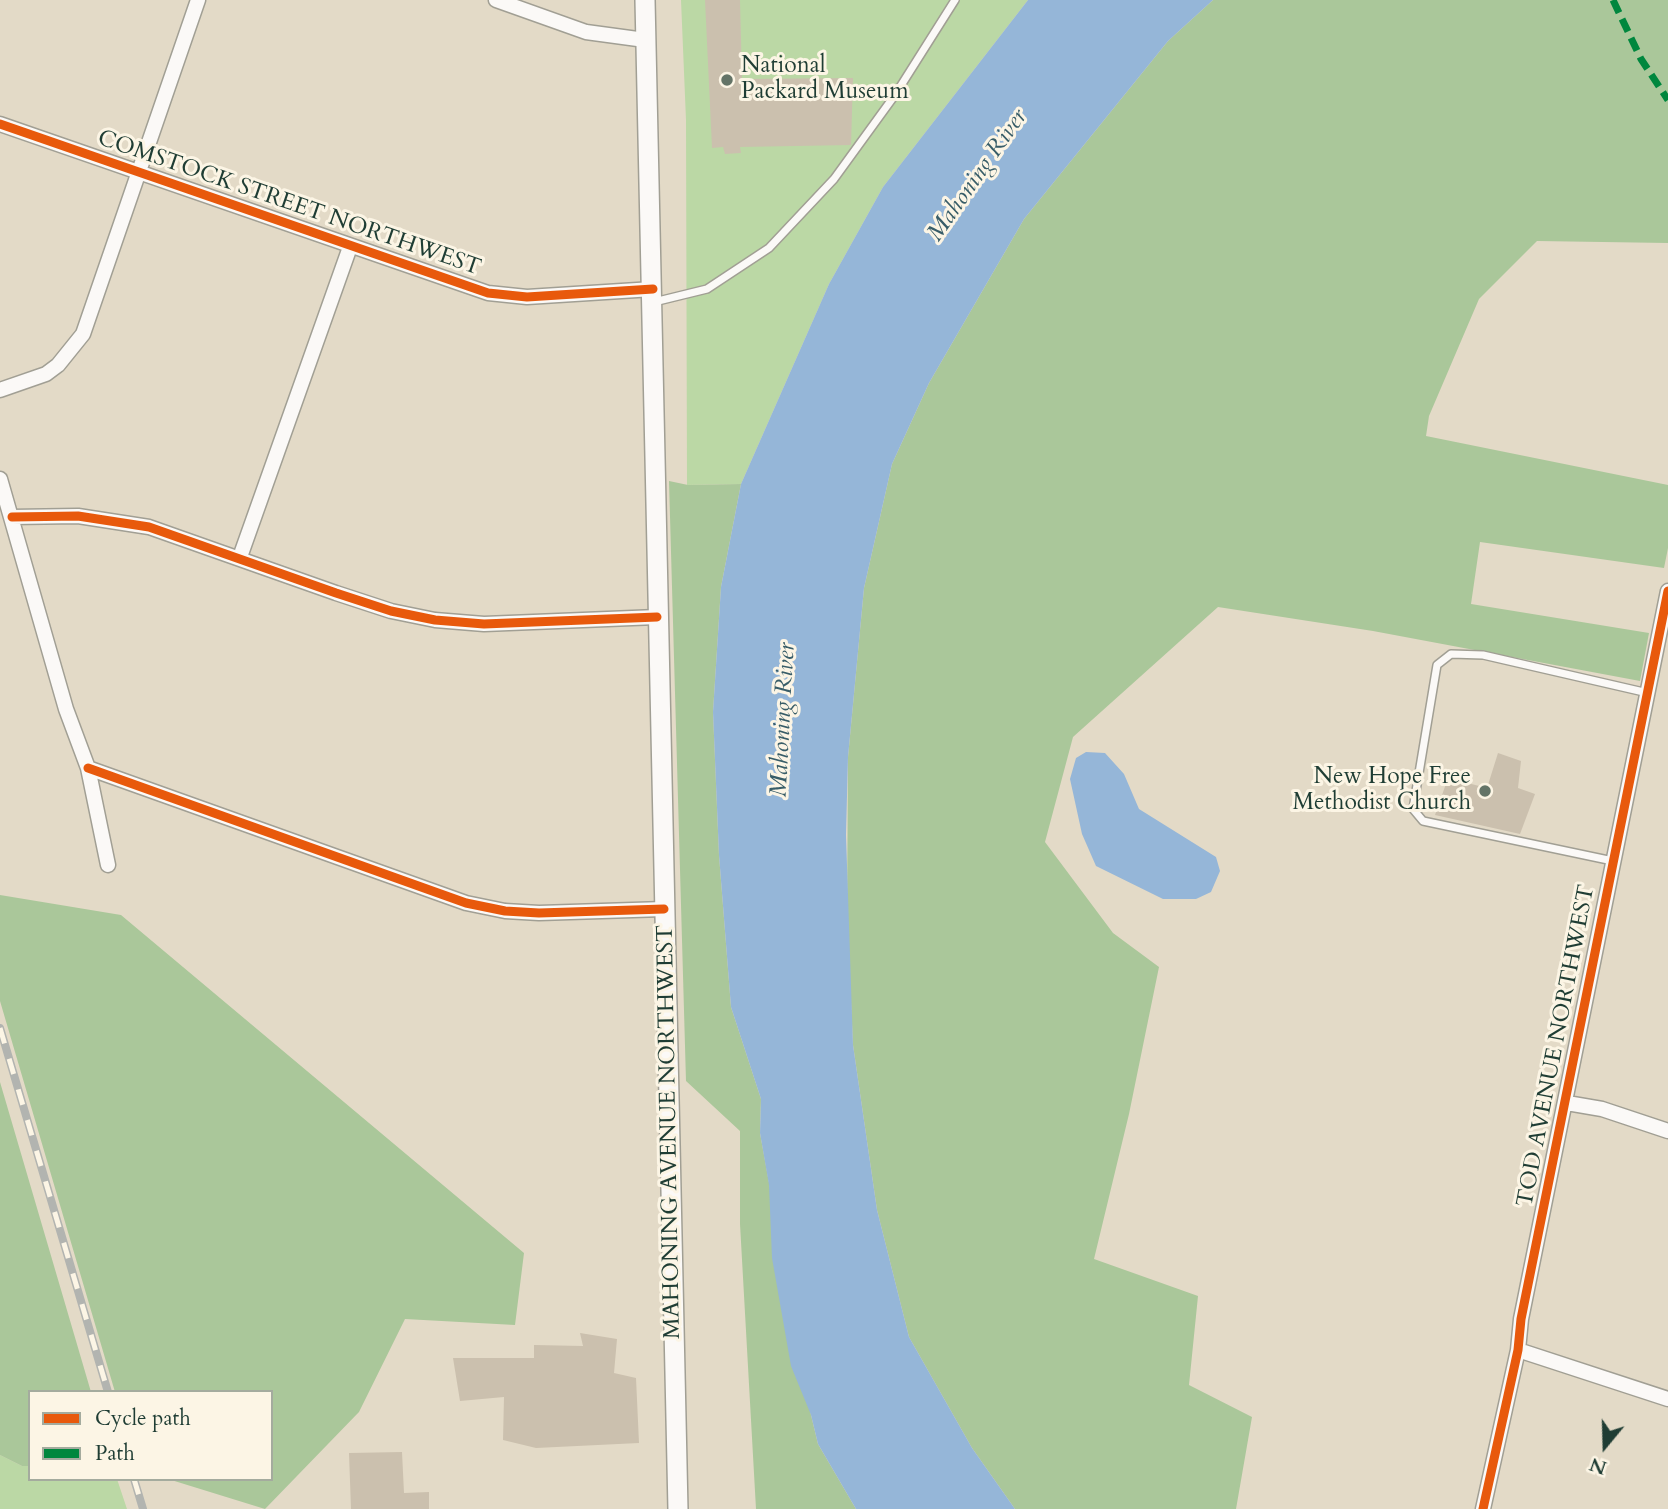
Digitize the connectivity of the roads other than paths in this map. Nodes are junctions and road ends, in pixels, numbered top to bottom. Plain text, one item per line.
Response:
1 (198, 0) edge
2 (496, 0) edge
3 (645, 0) edge
4 (955, 0) edge
5 (515, 3) edge
6 (645, 40) junction
7 (0, 124) edge
8 (137, 171) junction
9 (351, 247) junction
10 (653, 295) junction
11 (0, 390) edge
12 (0, 479) edge
13 (12, 517) junction
14 (240, 557) junction
15 (1668, 591) edge
16 (657, 617) junction
17 (1648, 693) junction
18 (88, 768) junction
19 (1614, 862) junction
20 (108, 865) dead end
21 (664, 909) junction
22 (1567, 1103) junction
23 (1668, 1131) edge
24 (1518, 1350) junction
25 (1668, 1399) edge
26 (678, 1509) edge
27 (1483, 1509) edge

1 - 8 street
2 - 5 street
3 - 6 main road, MAHONING AVENUE NORTHWEST
4 - 10 lane
5 - 6 street
6 - 10 main road, MAHONING AVENUE NORTHWEST
7 - 8 street, COMSTOCK STREET NORTHWEST
8 - 9 street, COMSTOCK STREET NORTHWEST
8 - 11 street
9 - 10 street, COMSTOCK STREET NORTHWEST
9 - 14 street
10 - 16 main road, MAHONING AVENUE NORTHWEST
12 - 13 street
13 - 14 street
13 - 18 street
14 - 16 street
15 - 17 street, TOD AVENUE NORTHWEST
16 - 21 main road, MAHONING AVENUE NORTHWEST
17 - 19 street, TOD AVENUE NORTHWEST
17 - 19 lane
18 - 20 street
18 - 21 street
19 - 22 street, TOD AVENUE NORTHWEST
21 - 26 main road, MAHONING AVENUE NORTHWEST
22 - 23 street
22 - 24 street, TOD AVENUE NORTHWEST
24 - 25 street
24 - 27 street, TOD AVENUE NORTHWEST

